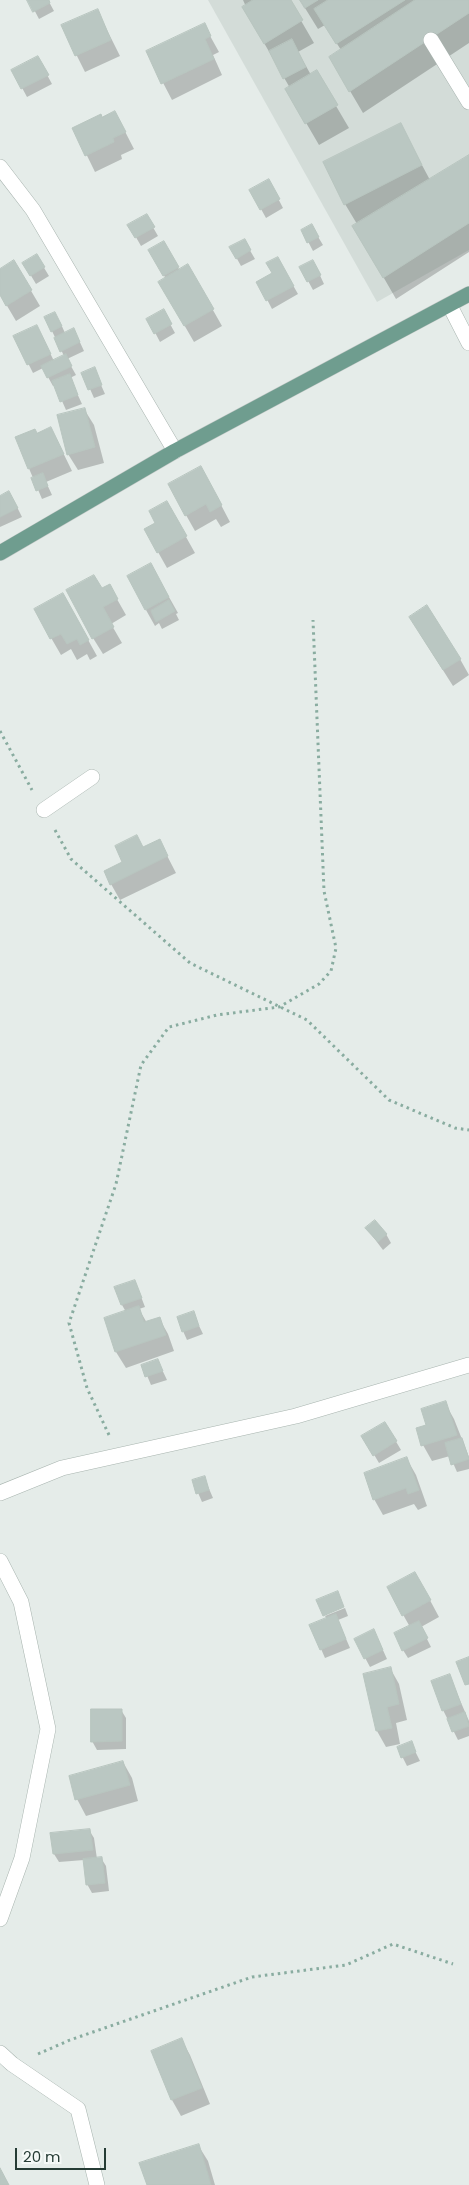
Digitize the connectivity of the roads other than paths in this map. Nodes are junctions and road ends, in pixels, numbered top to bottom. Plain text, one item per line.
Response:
1 (431, 40) dead end
2 (469, 102) edge
3 (0, 167) edge
4 (469, 294) edge
5 (450, 306) junction
6 (469, 343) edge
7 (175, 451) junction
8 (0, 552) edge
9 (92, 777) dead end
10 (44, 810) road end
11 (469, 1365) edge
12 (0, 1493) edge
13 (0, 1561) edge
14 (0, 1919) edge
15 (0, 2053) edge
16 (97, 2185) edge

1 - 2 street
3 - 7 street
4 - 5 main road
5 - 6 street
5 - 7 main road
7 - 8 main road
9 - 10 street
11 - 12 street
13 - 14 street
15 - 16 street

